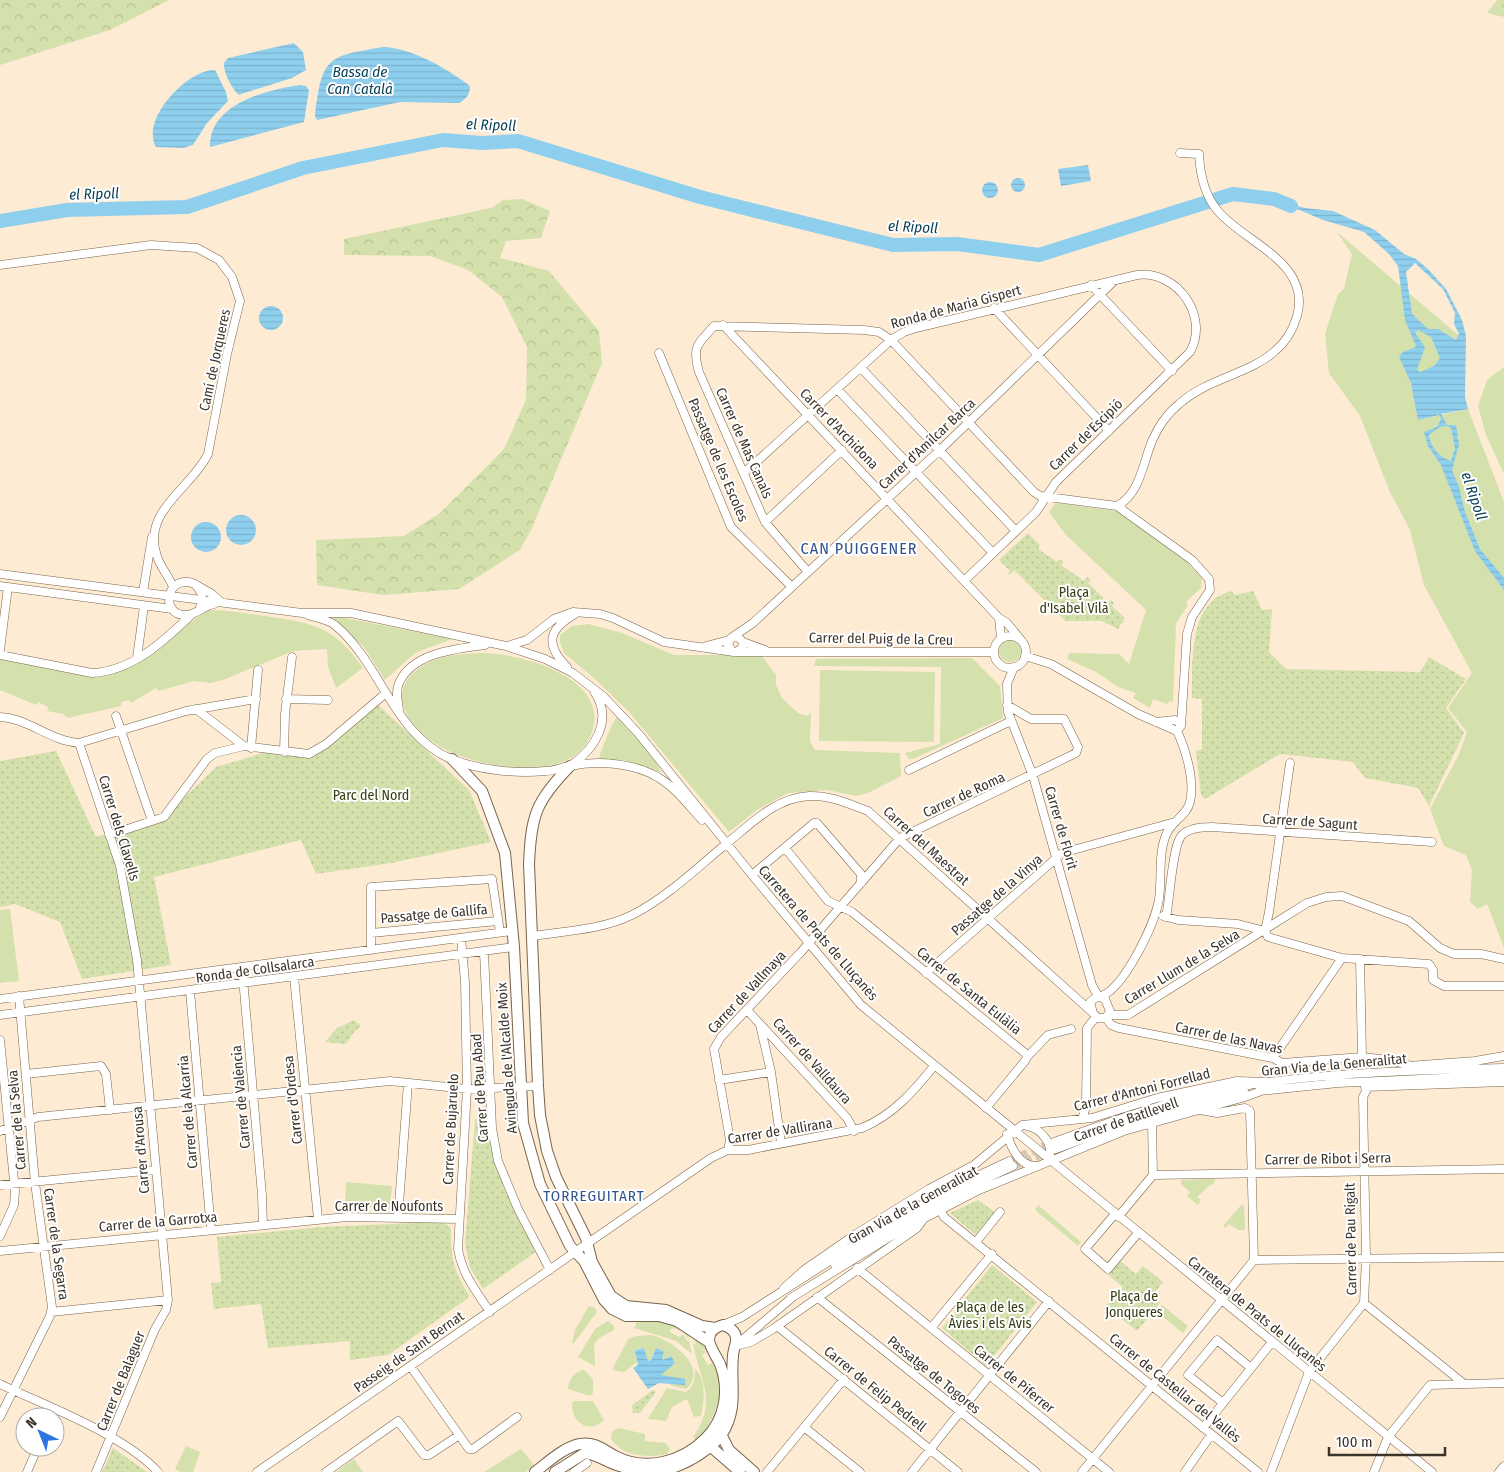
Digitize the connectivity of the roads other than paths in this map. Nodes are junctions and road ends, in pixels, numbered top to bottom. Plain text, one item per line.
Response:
1 (1180, 153) dead end
2 (0, 265) edge
3 (1115, 280) junction
4 (1091, 285) junction
5 (1100, 295) junction
6 (1186, 298) joint
7 (994, 308) junction
8 (723, 325) junction
9 (891, 340) junction
10 (659, 353) dead end
11 (1037, 356) junction
12 (861, 368) junction
13 (1172, 371) junction
14 (838, 390) junction
15 (808, 414) junction
16 (968, 423) junction
17 (1109, 430) junction
18 (842, 450) junction
19 (940, 450) junction
20 (916, 471) junction
21 (744, 473) junction
22 (1047, 496) junction
23 (888, 498) junction
24 (1117, 506) junction
25 (765, 522) junction
26 (155, 525) junction
27 (1016, 531) junction
28 (993, 553) junction
29 (162, 568) junction
30 (808, 572) junction
31 (0, 574) edge
32 (965, 580) junction
33 (193, 584) junction
34 (174, 586) junction
35 (4, 587) edge
36 (792, 587) junction
37 (143, 592) junction
38 (169, 596) junction
39 (221, 602) junction
40 (201, 604) junction
41 (144, 606) junction
42 (172, 609) junction
43 (302, 613) junction
44 (577, 613) junction
45 (190, 615) junction
46 (999, 618) junction
47 (753, 623) junction
48 (1001, 638) junction
49 (730, 639) junction
50 (1021, 640) junction
51 (742, 641) junction
52 (490, 644) junction
53 (506, 646) junction
54 (697, 648) junction
55 (0, 650) edge
56 (767, 650) junction
57 (734, 652) junction
58 (994, 652) junction
59 (0, 655) edge
60 (1025, 656) junction
61 (292, 657) dead end
62 (137, 658) junction
63 (1014, 667) junction
64 (258, 670) dead end
65 (573, 674) junction
66 (591, 687) junction
67 (386, 693) junction
68 (256, 699) junction
69 (286, 699) junction
70 (328, 700) dead end
71 (1007, 705) junction
72 (196, 709) junction
73 (399, 712) junction
74 (116, 716) dead end
75 (0, 717) edge
76 (1011, 721) junction
77 (1175, 725) junction
78 (120, 731) junction
79 (79, 743) junction
80 (248, 747) junction
81 (284, 752) junction
82 (452, 759) junction
83 (1290, 763) dead end
84 (570, 766) junction
85 (908, 770) dead end
86 (1033, 776) junction
87 (152, 821) junction
88 (1175, 822) junction
89 (1280, 833) junction
90 (718, 834) junction
91 (109, 835) junction
92 (900, 838) junction
93 (1432, 842) dead end
94 (726, 844) junction
95 (785, 848) junction
96 (1057, 858) junction
97 (752, 875) junction
98 (861, 883) junction
99 (840, 907) junction
100 (1155, 913) junction
101 (1166, 917) junction
102 (988, 920) junction
103 (498, 921) junction
104 (512, 931) junction
105 (1264, 931) junction
106 (500, 932) junction
107 (371, 933) junction
108 (532, 937) junction
109 (461, 938) junction
110 (808, 943) junction
111 (514, 947) junction
112 (371, 950) junction
113 (484, 952) junction
114 (462, 954) junction
115 (328, 956) junction
116 (1342, 958) junction
117 (1360, 959) junction
118 (1504, 959) edge
119 (242, 967) junction
120 (330, 972) junction
121 (926, 973) junction
122 (294, 977) junction
123 (138, 980) junction
124 (243, 984) junction
125 (1504, 986) edge
126 (190, 991) junction
127 (19, 996) junction
128 (1100, 996) junction
129 (140, 997) junction
130 (0, 999) edge
131 (747, 1010) junction
132 (21, 1012) junction
133 (0, 1015) edge
134 (1095, 1015) junction
135 (1108, 1016) junction
136 (759, 1022) junction
137 (1070, 1029) dead end
138 (0, 1040) edge
139 (1504, 1056) edge
140 (1027, 1057) junction
141 (1362, 1057) junction
142 (1273, 1058) junction
143 (1, 1061) edge
144 (934, 1066) junction
145 (1412, 1066) junction
146 (1504, 1068) edge
147 (771, 1072) junction
148 (26, 1074) junction
149 (1504, 1075) edge
150 (1312, 1078) junction
151 (719, 1080) junction
152 (1268, 1082) junction
153 (1504, 1082) edge
154 (1338, 1083) junction
155 (408, 1084) junction
156 (538, 1086) junction
157 (520, 1087) junction
158 (490, 1088) junction
159 (1368, 1088) junction
160 (467, 1089) junction
161 (304, 1090) junction
162 (1264, 1090) junction
163 (253, 1096) junction
164 (199, 1101) junction
165 (149, 1106) junction
166 (986, 1108) junction
167 (110, 1110) junction
168 (1197, 1110) junction
169 (999, 1118) junction
170 (1082, 1119) junction
171 (30, 1120) junction
172 (1152, 1122) junction
173 (1022, 1126) junction
174 (4, 1130) edge
175 (1014, 1130) junction
176 (854, 1131) junction
177 (1005, 1139) junction
178 (781, 1143) junction
179 (728, 1150) junction
180 (1063, 1156) junction
181 (1050, 1160) junction
182 (1042, 1166) junction
183 (1504, 1169) edge
184 (155, 1170) junction
185 (1362, 1171) junction
186 (1253, 1173) junction
187 (1067, 1175) junction
188 (1153, 1175) junction
189 (35, 1182) junction
190 (14, 1184) junction
191 (0, 1186) edge
192 (940, 1209) junction
193 (1000, 1212) dead end
194 (926, 1216) junction
195 (1116, 1216) junction
196 (398, 1218) junction
197 (318, 1219) junction
198 (459, 1219) junction
199 (263, 1225) junction
200 (210, 1230) junction
201 (1138, 1233) junction
202 (160, 1235) junction
203 (0, 1236) edge
204 (976, 1242) junction
205 (588, 1243) junction
206 (44, 1246) junction
207 (0, 1251) edge
208 (575, 1252) junction
209 (992, 1254) junction
210 (1366, 1257) junction
211 (1504, 1257) edge
212 (1254, 1260) junction
213 (857, 1268) junction
214 (550, 1270) junction
215 (784, 1288) junction
216 (817, 1297) junction
217 (791, 1298) junction
218 (168, 1300) junction
219 (1220, 1300) junction
220 (1049, 1301) junction
221 (1364, 1303) junction
222 (51, 1312) junction
223 (490, 1312) junction
224 (777, 1326) junction
225 (719, 1327) junction
226 (931, 1328) junction
227 (1272, 1342) junction
228 (711, 1345) junction
229 (735, 1346) junction
230 (411, 1367) junction
231 (1251, 1368) junction
232 (1309, 1372) junction
233 (991, 1376) junction
234 (844, 1379) junction
235 (1504, 1383) edge
236 (0, 1384) edge
237 (1463, 1384) junction
238 (1153, 1386) junction
239 (13, 1390) junction
240 (1223, 1403) junction
241 (41, 1407) edge
242 (960, 1412) junction
243 (0, 1417) edge
244 (517, 1418) dead end
245 (65, 1419) edge
246 (804, 1428) junction
247 (1203, 1428) junction
248 (717, 1433) junction
249 (1212, 1435) junction
250 (458, 1436) junction
251 (112, 1437) junction
252 (1388, 1437) junction
253 (710, 1446) junction
254 (930, 1449) junction
255 (34, 1457) edge
256 (1093, 1459) junction
257 (587, 1463) dead end
258 (1504, 1466) edge
259 (27, 1472) edge
260 (96, 1472) edge
261 (158, 1472) edge
262 (257, 1472) edge
263 (326, 1472) edge
264 (535, 1472) edge
265 (556, 1472) edge
266 (574, 1472) edge
267 (740, 1472) edge
268 (754, 1472) edge
269 (767, 1472) edge
270 (860, 1472) edge
271 (912, 1472) edge
272 (958, 1472) edge
273 (1036, 1472) edge
274 (1082, 1472) edge
275 (1109, 1472) edge
276 (1185, 1472) edge
277 (1258, 1472) edge
278 (1271, 1472) edge
279 (1374, 1472) edge
280 (1432, 1472) edge
281 (1499, 1472) edge

1 - 24 street
2 - 26 street, Camí de Jorqueres
3 - 4 street, Ronda de Maria Gispert
3 - 5 street, Carrer d'Amílcar Barca
3 - 6 street, Ronda de Maria Gispert
4 - 5 street
4 - 7 street, Ronda de Maria Gispert
5 - 11 street, Carrer d'Amílcar Barca
5 - 13 street
6 - 13 street, Carrer de'Escipió
7 - 9 street, Ronda de Maria Gispert
7 - 11 street
8 - 9 street, Ronda de Maria Gispert
8 - 15 street, Carrer d'Archidona
8 - 21 street, Carrer de Mas Canals
9 - 12 street
9 - 16 street
10 - 36 street, Passatge de les Escoles
11 - 16 street, Carrer d'Amílcar Barca
11 - 17 street
12 - 14 street
12 - 19 street
13 - 17 street, Carrer de'Escipió
14 - 15 street
14 - 20 street
15 - 18 street, Carrer d'Archidona
15 - 21 street
16 - 19 street, Carrer d'Amílcar Barca
16 - 22 street
17 - 22 street, Carrer de'Escipió
18 - 23 street, Carrer d'Archidona
18 - 25 street
19 - 20 street, Carrer d'Amílcar Barca
19 - 27 street
20 - 23 street, Carrer d'Amílcar Barca
20 - 28 street
21 - 25 street, Carrer de Mas Canals
22 - 24 street
22 - 27 street, Carrer de'Escipió
23 - 30 street, Carrer d'Amílcar Barca
23 - 32 street, Carrer d'Archidona
24 - 77 street
25 - 30 street, Carrer de Mas Canals
26 - 29 street
26 - 37 street, Camí de Jorqueres
27 - 28 street, Carrer de'Escipió
28 - 32 street, Carrer de'Escipió
29 - 33 street
29 - 34 street
30 - 36 street, Carrer d'Amílcar Barca
31 - 37 street, Carretera de Prats de Lluçanès
32 - 46 street, Carrer d'Archidona
33 - 34 street
33 - 39 street, Carretera de Prats de Lluçanès
33 - 40 street
34 - 38 street
35 - 41 street
35 - 55 street
36 - 47 street, Carrer d'Amílcar Barca
37 - 38 street, Carretera de Prats de Lluçanès
38 - 40 street, Carretera de Prats de Lluçanès
38 - 42 street
39 - 40 street, Carretera de Prats de Lluçanès
39 - 43 street, Carretera de Prats de Lluçanès
40 - 45 street, Carretera de Prats de Lluçanès
41 - 42 street
41 - 62 street
42 - 45 street
43 - 52 street, Carretera de Prats de Lluçanès
43 - 67 street, Carretera de Prats de Lluçanès
44 - 53 street, Carrer del Puig de la Creu
44 - 54 street, Carrer del Puig de la Creu
44 - 65 street
45 - 62 street, Carretera de Prats de Lluçanès
46 - 48 street
46 - 50 street, Carrer d'Archidona
47 - 49 street, Carrer d'Amílcar Barca
47 - 51 street, Carrer d'Amílcar Barca
48 - 50 street
48 - 58 street
49 - 51 street
49 - 54 street, Carrer del Puig de la Creu
49 - 57 street
50 - 60 street
51 - 56 street, Carrer del Puig de la Creu
51 - 57 street
52 - 53 street, Carretera de Prats de Lluçanès
52 - 73 street, Carretera de Prats de Lluçanès
53 - 65 street, Carretera de Prats de Lluçanès
54 - 57 street, Carrer del Puig de la Creu
56 - 57 street, Carrer del Puig de la Creu
56 - 58 street, Carrer del Puig de la Creu
58 - 63 street
59 - 62 street, Carretera de Prats de Lluçanès
60 - 63 street
60 - 77 street
61 - 69 street
63 - 71 street, Carrer de Florit
64 - 68 street
65 - 66 street, Carretera de Prats de Lluçanès
66 - 84 street, Carretera de Prats de Lluçanès
66 - 90 street, Carretera de Prats de Lluçanès
67 - 73 street, Carretera de Prats de Lluçanès
67 - 81 street
68 - 72 street
68 - 80 street
69 - 70 street
69 - 81 street
71 - 76 street, Carrer de Florit
71 - 86 street, Carrer de Roma
72 - 78 street
72 - 80 street
73 - 82 street, Carretera de Prats de Lluçanès
74 - 78 street
75 - 79 street
76 - 85 street
76 - 86 street, Carrer de Florit
77 - 88 street
78 - 79 street
78 - 87 street
79 - 91 street, Carrer dels Clavells
80 - 81 street
80 - 87 street
82 - 84 street, Carretera de Prats de Lluçanès
82 - 104 main road
83 - 89 street
84 - 90 street, Carretera de Prats de Lluçanès
84 - 108 main road, Avinguda de l'Alcalde Moix
86 - 92 street, Carrer de Roma
86 - 96 street, Carrer de Florit
87 - 91 street
88 - 96 street, Passatge de la Vinya
88 - 100 street
89 - 93 street, Carrer de Sagunt
89 - 101 street, Carrer de Sagunt
89 - 105 street
90 - 94 street, Carretera de Prats de Lluçanès
91 - 123 street, Carrer dels Clavells
92 - 94 street, Carrer del Maestrat
92 - 98 street, Carrer de Roma
92 - 102 street, Carrer del Maestrat
94 - 97 street, Carretera de Prats de Lluçanès
94 - 108 street, Carrer del Maestrat
95 - 97 street
95 - 98 street
95 - 99 street, Carrer de Santa Eulàlia
96 - 102 street, Passatge de la Vinya
96 - 128 street, Carrer de Florit
97 - 110 street, Carretera de Prats de Lluçanès
98 - 99 street, Carrer de Roma
99 - 110 street, Carrer de Roma
99 - 121 street, Carrer de Santa Eulàlia
100 - 101 street
100 - 128 street
101 - 105 street
102 - 121 street, Passatge de la Vinya
102 - 134 street, Carrer del Maestrat
103 - 106 street
103 - 107 street, Passatge de Gallifa
103 - 107 street
104 - 106 street, Ronda de Collsalarca
104 - 108 main road
104 - 111 main road, Avinguda de l'Alcalde Moix
105 - 116 street
105 - 118 street, Carrer Llum de la Selva
105 - 135 street, Carrer Llum de la Selva
106 - 109 street, Ronda de Collsalarca
107 - 112 street
108 - 111 main road
108 - 156 main road, Avinguda de l'Alcalde Moix
109 - 112 street, Ronda de Collsalarca
109 - 114 street, Carrer de Bujaruelo
110 - 131 street, Carrer de Vallmaya
110 - 144 street, Carretera de Prats de Lluçanès
111 - 113 street, Ronda de Collsalarca
111 - 157 main road, Avinguda de l'Alcalde Moix
112 - 115 street, Ronda de Collsalarca
113 - 114 street, Ronda de Collsalarca
113 - 158 street, Carrer de Pau Abad
114 - 120 street, Ronda de Collsalarca
114 - 160 street, Carrer de Bujaruelo
115 - 119 street, Ronda de Collsalarca
115 - 120 street
116 - 117 street
116 - 142 street
117 - 125 street
117 - 141 street
119 - 123 street, Ronda de Collsalarca
119 - 124 street, Carrer de València
120 - 122 street, Ronda de Collsalarca
121 - 140 street, Carrer de Santa Eulàlia
122 - 124 street, Ronda de Collsalarca
122 - 161 street, Carrer d'Ordesa
123 - 127 street, Ronda de Collsalarca
123 - 129 street, Carrer dels Clavells
124 - 126 street, Ronda de Collsalarca
124 - 163 street, Carrer de València
126 - 129 street, Ronda de Collsalarca
126 - 164 street, Carrer de la Alcarria
127 - 130 street, Ronda de Collsalarca
127 - 132 street, Carrer de la Selva
128 - 134 street
128 - 135 street, Carrer de Florit
129 - 132 street, Ronda de Collsalarca
129 - 165 street, Carrer d'Arousa
131 - 136 street, Carrer de Valldaura
131 - 151 street, Carrer de Vallmaya
132 - 133 street, Ronda de Collsalarca
132 - 148 street, Carrer de la Selva
134 - 135 street
134 - 170 street
135 - 142 street, Carrer de las Navas
136 - 147 street
136 - 176 street, Carrer de Valldaura
137 - 140 street
138 - 143 street, Carrer de la Selva
139 - 145 street
140 - 166 street
141 - 142 street, Carrer de las Navas
141 - 145 street, Carrer de las Navas
143 - 174 street, Carrer de la Selva
144 - 166 street, Carretera de Prats de Lluçanès
144 - 176 street, Carrer de Vallirana
145 - 150 street
146 - 150 street, Gran Via de la Generalitat
147 - 151 street
147 - 178 street
148 - 167 street
148 - 171 street, Carrer de la Selva
149 - 154 street, Gran Via de la Generalitat
150 - 152 street, Gran Via de la Generalitat
151 - 179 street, Carrer de Vallmaya
152 - 162 street, Gran Via de la Generalitat
152 - 170 street, Carrer d'Antoni Forrellad
153 - 159 street
154 - 159 street
154 - 162 street, Gran Via de la Generalitat
155 - 160 street
155 - 161 street
155 - 196 street
156 - 157 street
156 - 205 main road, Avinguda de l'Alcalde Moix
157 - 158 street
157 - 208 main road, Avinguda de l'Alcalde Moix
158 - 160 street
158 - 214 street, Carrer de Pau Abad
159 - 185 street, Carrer de Pau Rigalt
160 - 198 street, Carrer de Bujaruelo
161 - 163 street
161 - 197 street, Carrer d'Ordesa
162 - 168 street
163 - 164 street
163 - 199 street, Carrer de València
164 - 165 street
164 - 200 street, Carrer de la Alcarria
165 - 167 street
165 - 184 street, Carrer d'Arousa
166 - 169 street, Carretera de Prats de Lluçanès
167 - 171 street
168 - 172 street, Carrer de Batllevell
168 - 186 street, Carrer de Batllevell
169 - 173 street, Carretera de Prats de Lluçanès
169 - 175 street, Carretera de Prats de Lluçanès
169 - 177 street, Carretera de Prats de Lluçanès
170 - 173 street, Carrer d'Antoni Forrellad
171 - 174 street
171 - 189 street, Carrer de la Selva
172 - 180 street, Carrer de Batllevell
172 - 188 street
173 - 175 street
173 - 181 street, Carretera de Prats de Lluçanès
174 - 190 street, Carrer de la Selva
175 - 177 street
175 - 181 street, Carretera de Prats de Lluçanès
176 - 178 street, Carrer de Vallirana
177 - 182 street, Carretera de Prats de Lluçanès
177 - 215 street
178 - 179 street, Carrer de Vallirana
179 - 205 street, Carrer de Vallirana
180 - 181 street, Carrer de Batllevell
180 - 187 street
181 - 182 street, Carrer de Batllevell
181 - 187 street, Carretera de Prats de Lluçanès
182 - 187 street, Carretera de Prats de Lluçanès
182 - 192 street, Carrer de Batllevell
183 - 185 street, Carrer de Ribot i Serra
184 - 189 street
184 - 202 street, Carrer d'Arousa
185 - 186 street, Carrer de Ribot i Serra
185 - 210 street, Carrer de Pau Rigalt
186 - 188 street, Carrer de Ribot i Serra
186 - 212 street
187 - 195 street, Carretera de Prats de Lluçanès
188 - 195 street
189 - 190 street
189 - 206 street, Carrer de la Segarra
190 - 191 street
190 - 203 street, Carrer de la Selva
192 - 194 street, Carrer de Batllevell
192 - 204 street, Carrer de Castellar del Vallès
193 - 204 street
194 - 213 street
194 - 217 street
195 - 201 street, Carretera de Prats de Lluçanès
195 - 201 street
196 - 197 street, Carrer de Noufonts
196 - 198 street, Carrer de Noufonts
197 - 199 street, Carrer de la Garrotxa
198 - 223 street, Carrer de Bujaruelo
199 - 200 street, Carrer de la Garrotxa
200 - 202 street, Carrer de la Garrotxa
201 - 219 street, Carretera de Prats de Lluçanès
202 - 206 street, Carrer de la Garrotxa
202 - 218 street, Carrer d'Arousa
204 - 209 street, Carrer de Castellar del Vallès
205 - 208 street, Carrer de Vallirana
205 - 225 main road, Avinguda de l'Alcalde Moix
206 - 207 street, Carrer de la Garrotxa
206 - 222 street, Carrer de la Segarra
208 - 214 street, Passeig de Sant Bernat
208 - 228 main road, Avinguda de l'Alcalde Moix
209 - 220 street, Carrer de Castellar del Vallès
209 - 226 street
210 - 211 street
210 - 212 street
210 - 221 street, Carrer de Pau Rigalt
212 - 219 street
213 - 216 street
213 - 226 street, Carrer de Piferrer
214 - 223 street, Passeig de Sant Bernat
215 - 217 street, Gran Via de la Generalitat
215 - 225 street, Gran Via de la Generalitat
216 - 224 street
216 - 242 street, Passatge de Togores
217 - 229 street, Gran Via de la Generalitat
218 - 222 street
218 - 251 street, Carrer de Balaguer
219 - 227 street, Carretera de Prats de Lluçanès
219 - 238 street
220 - 233 street
220 - 238 street, Carrer de Castellar del Vallès
221 - 232 street, Carrer de Pau Rigalt
221 - 237 street
222 - 239 street, Carrer de la Segarra
223 - 230 street, Passeig de Sant Bernat
224 - 229 street
224 - 234 street, Carrer de Felip Pedrell
225 - 228 main road
225 - 229 main road
226 - 233 street, Carrer de Piferrer
227 - 231 street
227 - 232 street, Carretera de Prats de Lluçanès
228 - 229 main road
228 - 248 main road
229 - 248 main road
230 - 250 street
230 - 262 street, Passeig de Sant Bernat
231 - 240 street
231 - 240 street
232 - 252 street, Carretera de Prats de Lluçanès
232 - 278 street, Carrer de Pau Rigalt
233 - 242 street
233 - 256 street, Carrer de Piferrer
234 - 246 street
234 - 254 street, Carrer de Felip Pedrell
235 - 237 street
236 - 239 street
237 - 252 street
238 - 247 street, Carrer de Castellar del Vallès
238 - 256 street
239 - 241 street
239 - 243 street, Carrer de la Segarra
240 - 247 street
242 - 254 street
242 - 273 street, Passatge de Togores
244 - 250 street
245 - 251 street
246 - 269 street
246 - 270 street
247 - 249 street, Carrer de Castellar del Vallès
248 - 253 main road
248 - 264 main road
248 - 268 main road
249 - 276 street
249 - 277 street, Carrer de Castellar del Vallès
250 - 263 street
251 - 260 street, Carrer de Balaguer
251 - 261 street
252 - 279 street
252 - 280 street, Carretera de Prats de Lluçanès
253 - 265 main road
253 - 267 main road
254 - 271 street
254 - 272 street, Carrer de Felip Pedrell
255 - 259 street
256 - 274 street
256 - 275 street, Carrer de Piferrer
257 - 266 street
258 - 281 street

